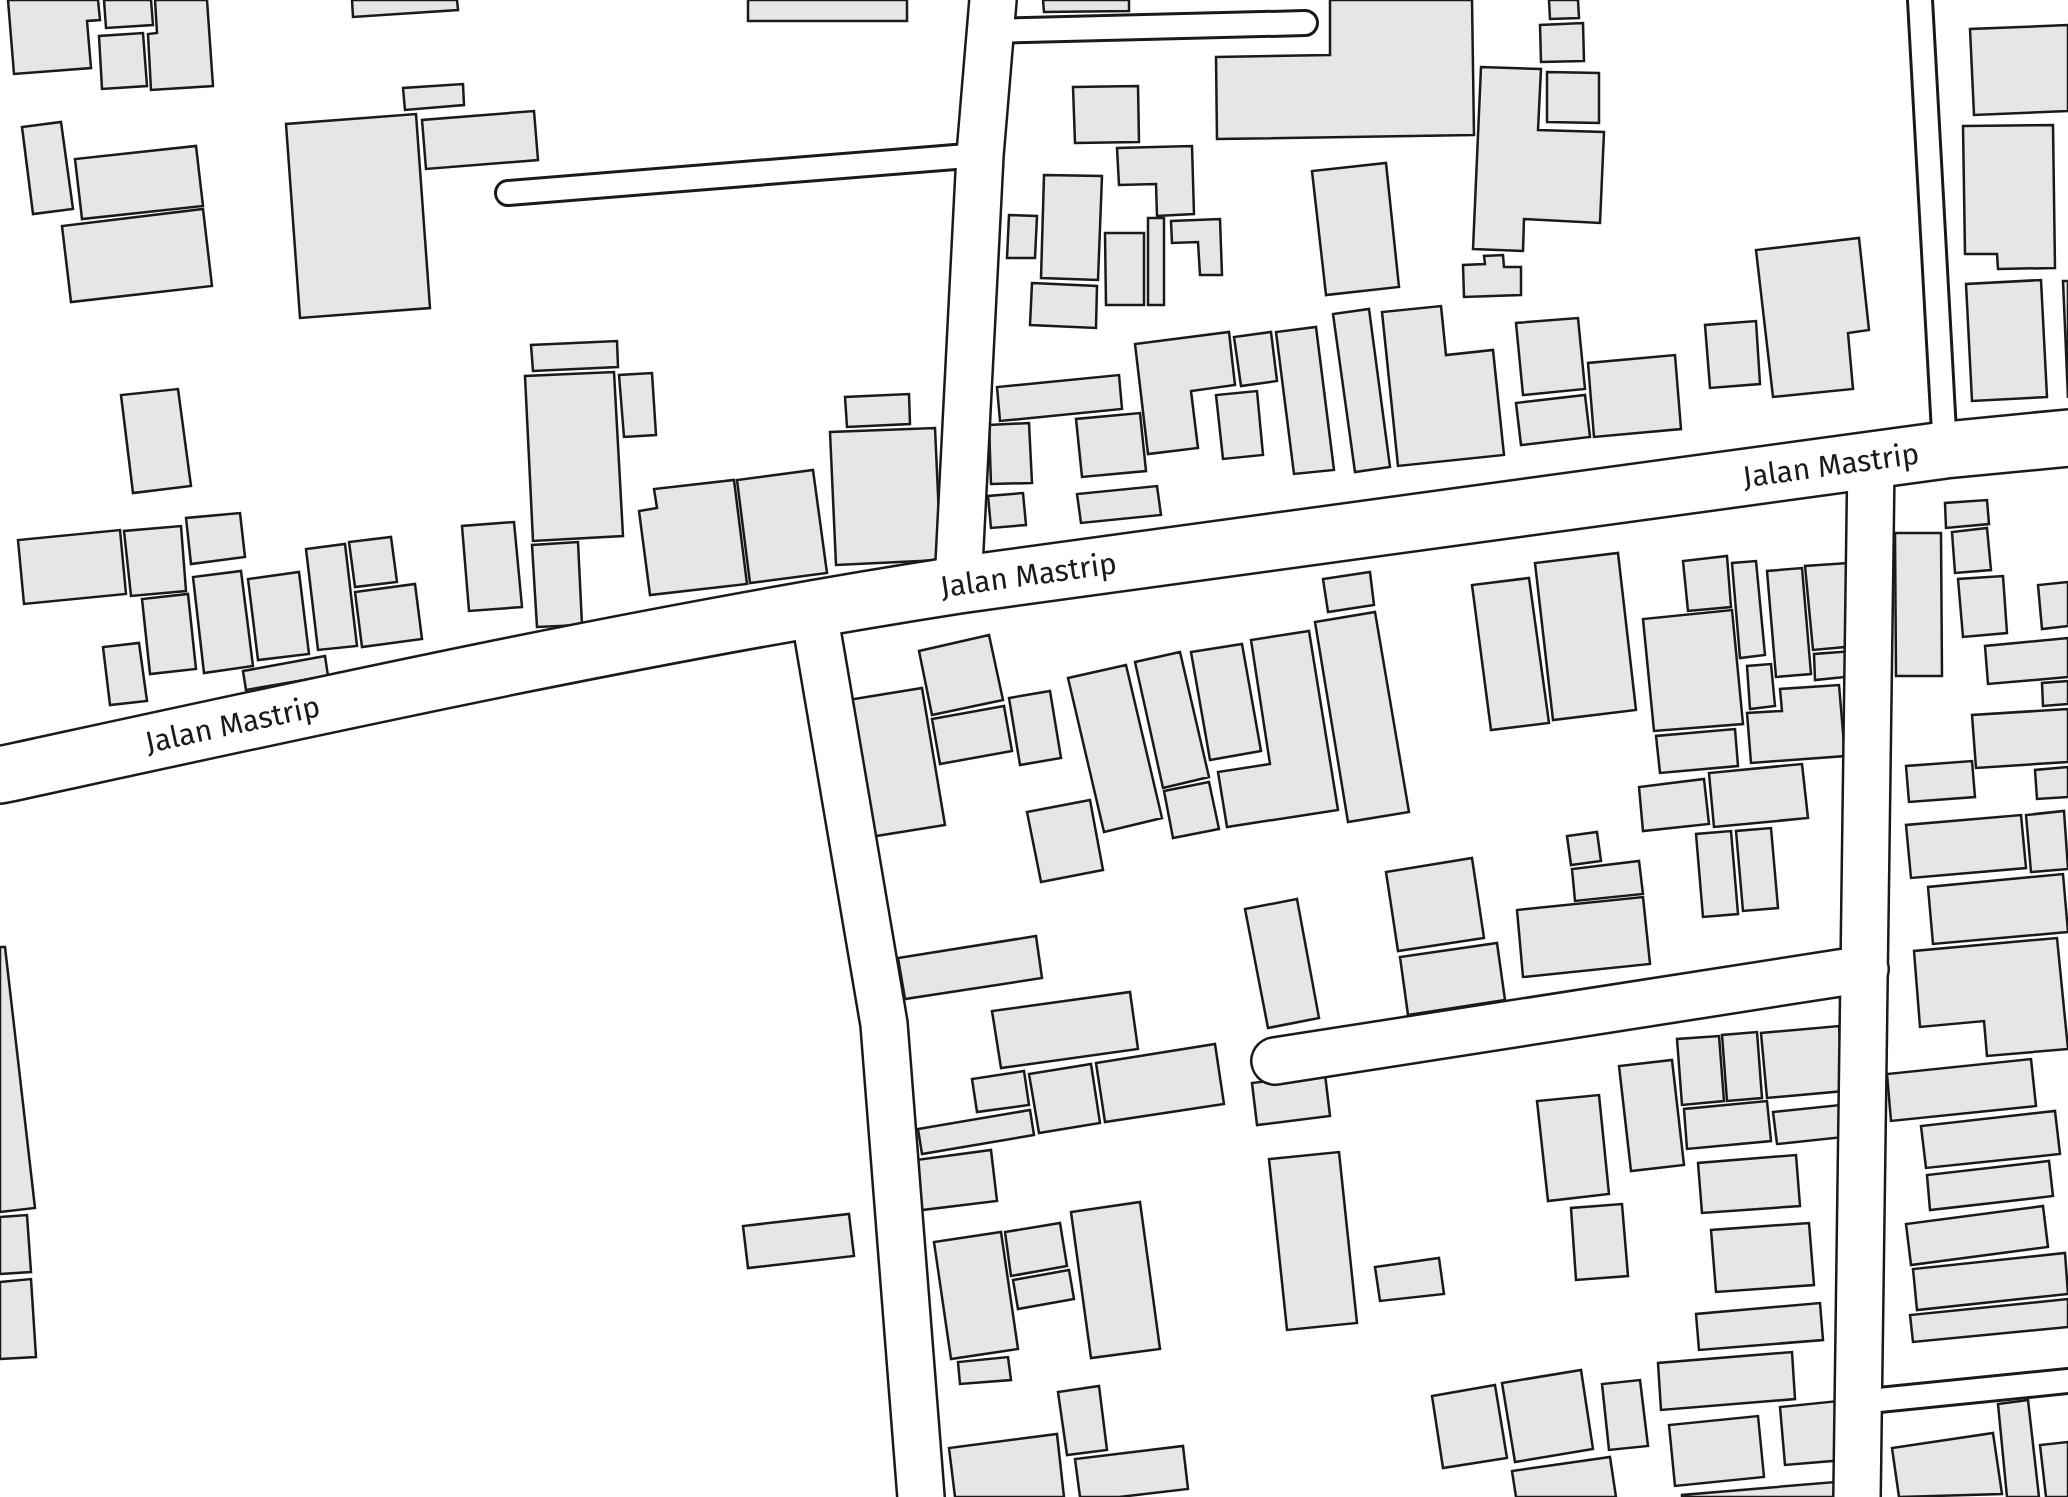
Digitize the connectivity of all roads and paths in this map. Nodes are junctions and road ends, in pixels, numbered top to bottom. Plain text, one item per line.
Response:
1 (1920, 0) edge
2 (991, 16) edge
3 (1306, 23) dead end
4 (980, 155) junction
5 (508, 193) dead end
6 (2068, 438) edge
7 (1945, 450) junction
8 (1871, 461) junction
9 (958, 584) junction
10 (814, 608) junction
11 (0, 775) edge
12 (1865, 969) junction
13 (1275, 1061) dead end
14 (2068, 1382) edge
15 (1859, 1402) junction
16 (921, 1497) edge
17 (1857, 1497) edge

1 - 7 lane
2 - 3 lane
2 - 4 street
4 - 5 lane
4 - 9 street
6 - 7 main road, Jalan Mastrip
7 - 8 main road, Jalan Mastrip
8 - 9 main road, Jalan Mastrip
8 - 12 street
9 - 10 main road, Jalan Mastrip
10 - 11 main road, Jalan Mastrip
10 - 16 street
12 - 13 street
12 - 15 street
14 - 15 lane
15 - 17 street

